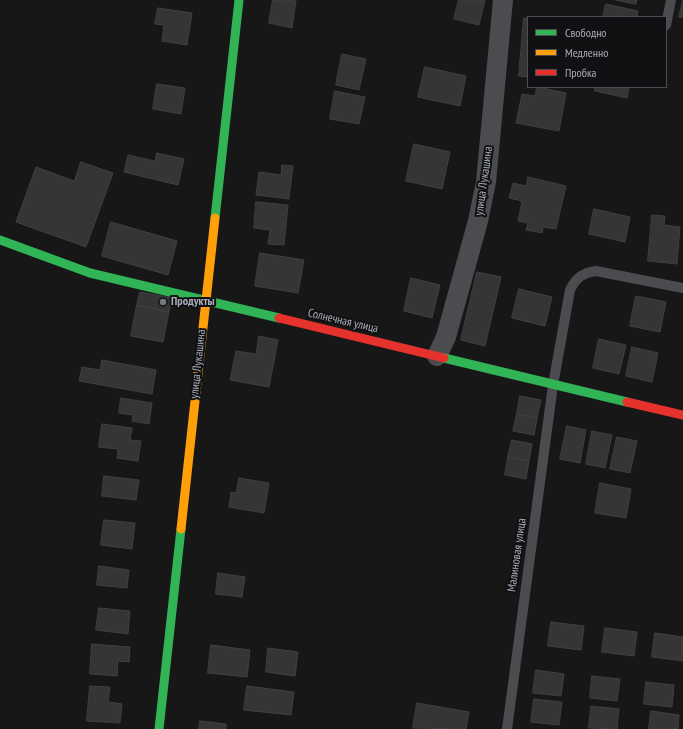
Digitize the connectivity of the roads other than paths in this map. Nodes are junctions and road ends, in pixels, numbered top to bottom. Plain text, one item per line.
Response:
1 (239, 0) edge
2 (503, 0) edge
3 (671, 0) edge
4 (667, 20) edge
5 (0, 240) edge
6 (683, 288) edge
7 (205, 301) junction
8 (437, 356) junction
9 (553, 384) junction
10 (683, 415) edge
11 (159, 729) edge
12 (507, 729) edge

1 - 7 street, улица Лукашина
2 - 8 street, улица Лукашина
3 - 4 lane
5 - 7 street, Солнечная улица
6 - 9 lane, Малиновая улица
7 - 8 street, Солнечная улица
7 - 11 street, улица Лукашина
8 - 9 street, Солнечная улица
9 - 10 street, Солнечная улица
9 - 12 lane, Малиновая улица

